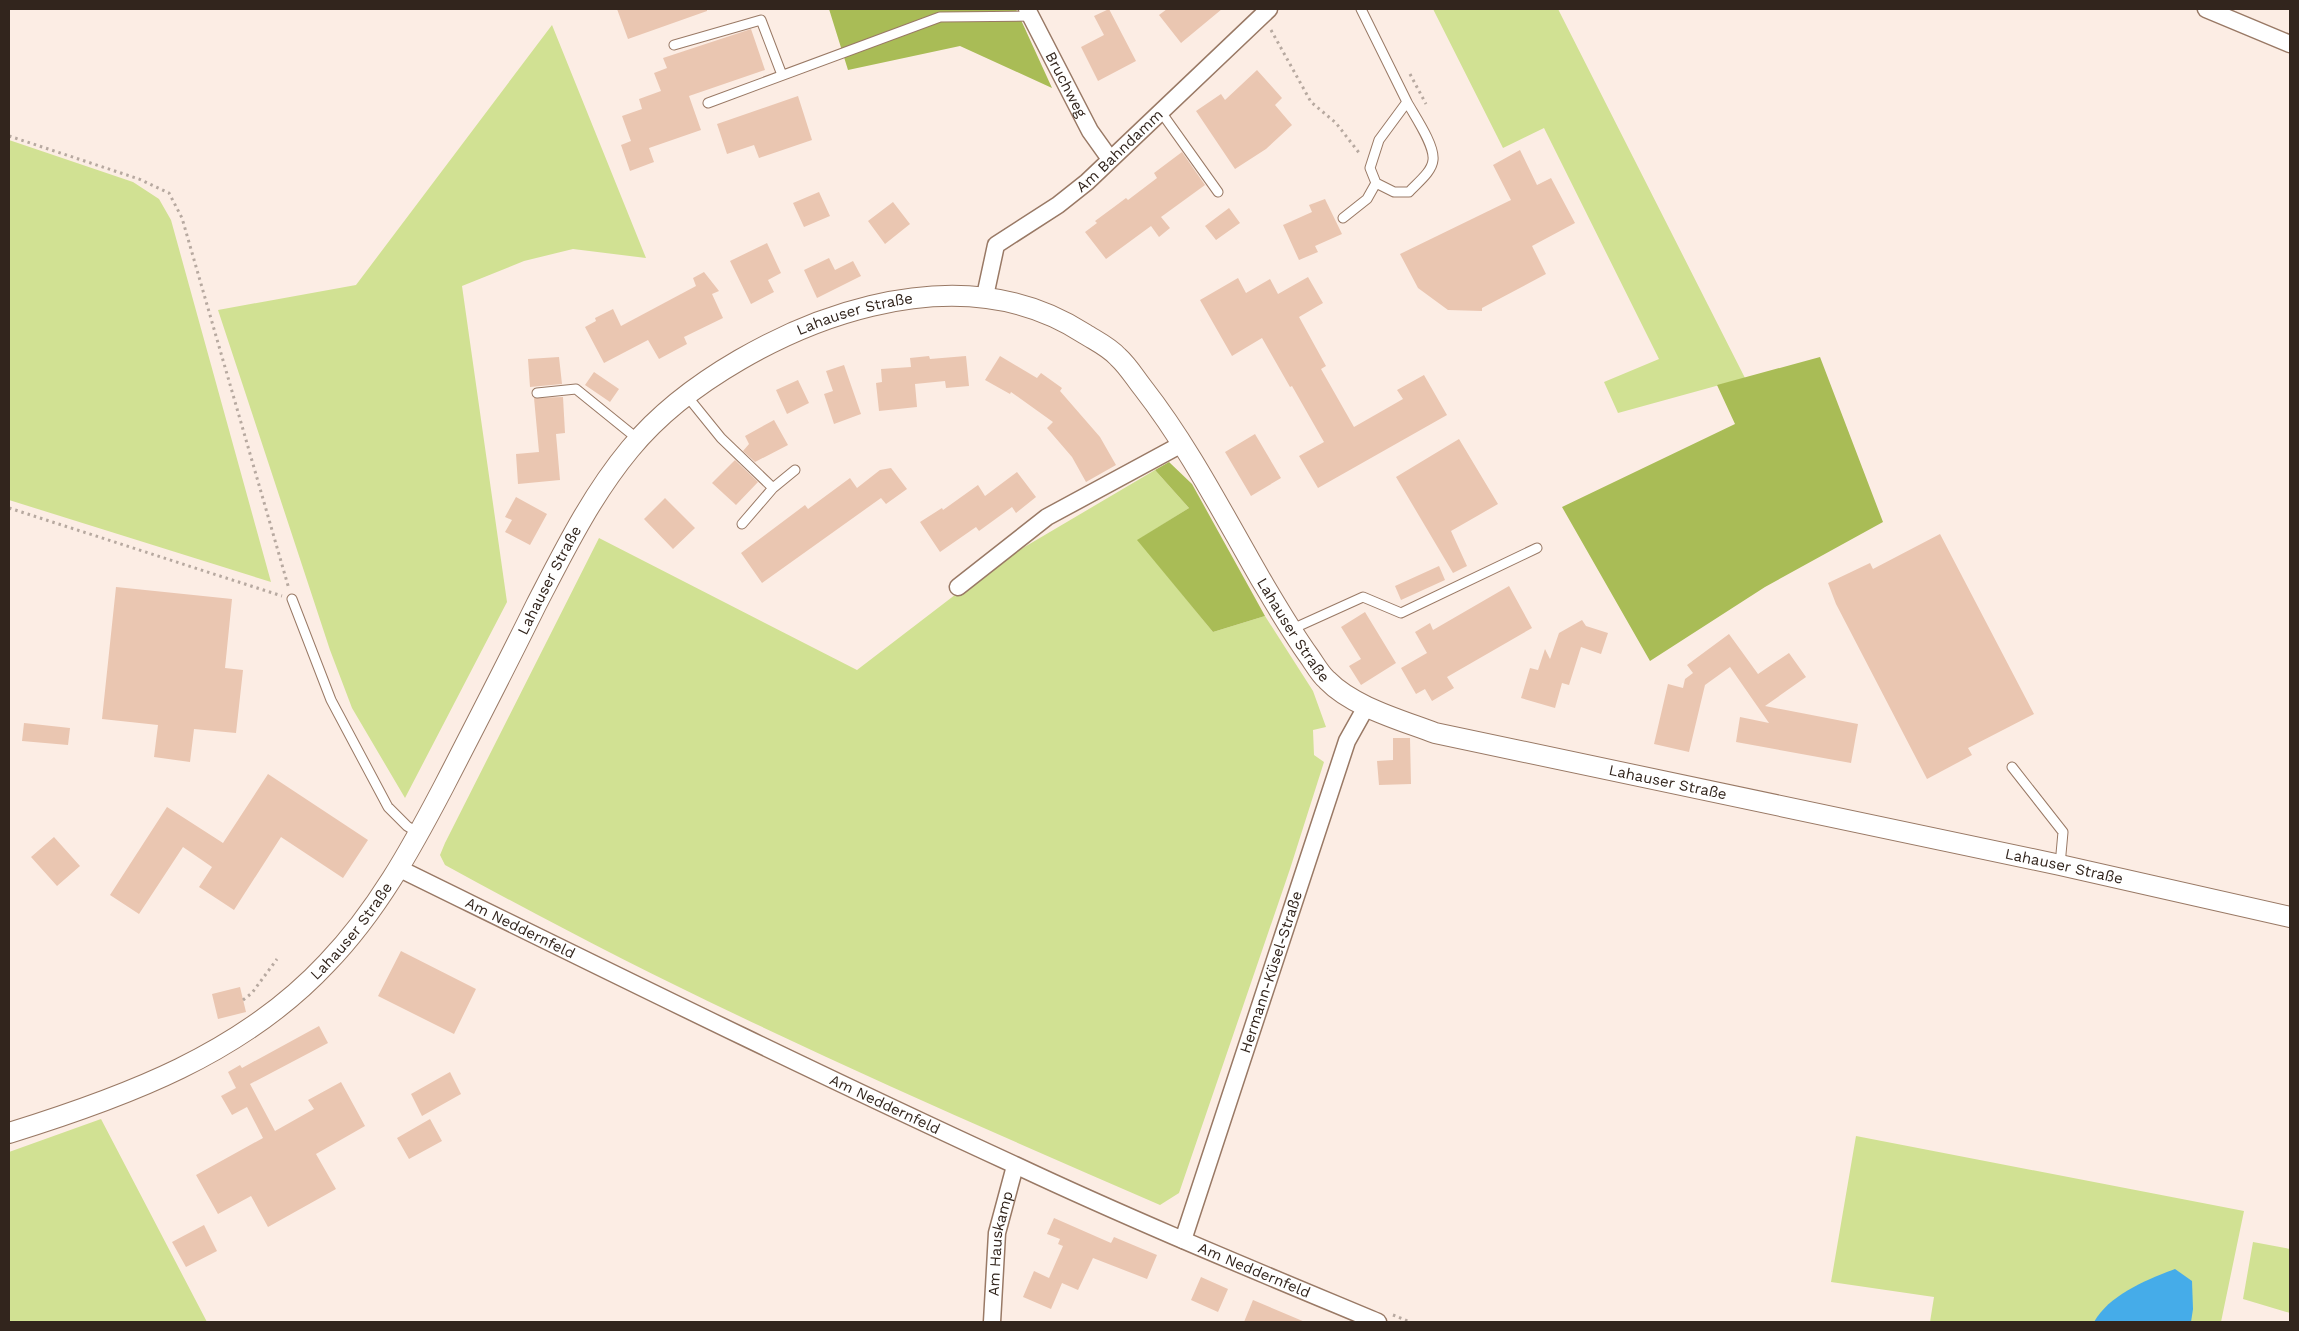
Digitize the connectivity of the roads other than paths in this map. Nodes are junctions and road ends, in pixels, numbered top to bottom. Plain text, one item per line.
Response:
1 (1361, 9) edge
2 (2206, 9) edge
3 (1029, 12) edge
4 (1266, 12) edge
5 (2290, 44) edge
6 (674, 45) dead end
7 (782, 76) junction
8 (1407, 102) junction
9 (708, 103) dead end
10 (1161, 112) junction
11 (1110, 159) junction
12 (1376, 183) junction
13 (1218, 192) dead end
14 (1342, 218) dead end
15 (985, 296) junction
16 (537, 393) dead end
17 (687, 396) junction
18 (639, 440) junction
19 (1182, 444) junction
20 (795, 470) dead end
21 (773, 488) junction
22 (742, 524) dead end
23 (1537, 548) dead end
24 (958, 587) dead end
25 (292, 599) road end
26 (1290, 630) junction
27 (1366, 707) junction
28 (2012, 767) dead end
29 (419, 834) junction
30 (2060, 865) junction
31 (400, 869) junction
32 (2290, 917) edge
33 (9, 1133) edge
34 (1015, 1166) junction
35 (1183, 1240) junction
36 (992, 1322) edge
37 (1378, 1322) edge

1 - 8 lane
2 - 5 street
3 - 7 lane
3 - 11 street, Bruchweg
4 - 10 street, Am Bahndamm
6 - 7 lane
7 - 9 lane
8 - 12 lane
8 - 12 lane
10 - 11 street, Am Bahndamm
10 - 13 lane
11 - 15 street, Am Bahndamm
12 - 14 lane
15 - 17 street, Lahauser Straße
15 - 19 street, Lahauser Straße
16 - 18 lane
17 - 18 street, Lahauser Straße
17 - 21 lane
18 - 29 street, Lahauser Straße
19 - 24 street
19 - 26 street, Lahauser Straße
20 - 21 lane
21 - 22 lane
23 - 26 lane
25 - 29 lane
26 - 27 street, Lahauser Straße
27 - 30 street, Lahauser Straße
27 - 35 street, Hermann-Küsel-Straße
28 - 30 lane
29 - 31 street, Lahauser Straße
30 - 32 street, Lahauser Straße
31 - 33 street, Lahauser Straße
31 - 34 street, Am Neddernfeld
34 - 35 street, Am Neddernfeld
34 - 36 street, Am Hauskamp
35 - 37 street, Am Neddernfeld

